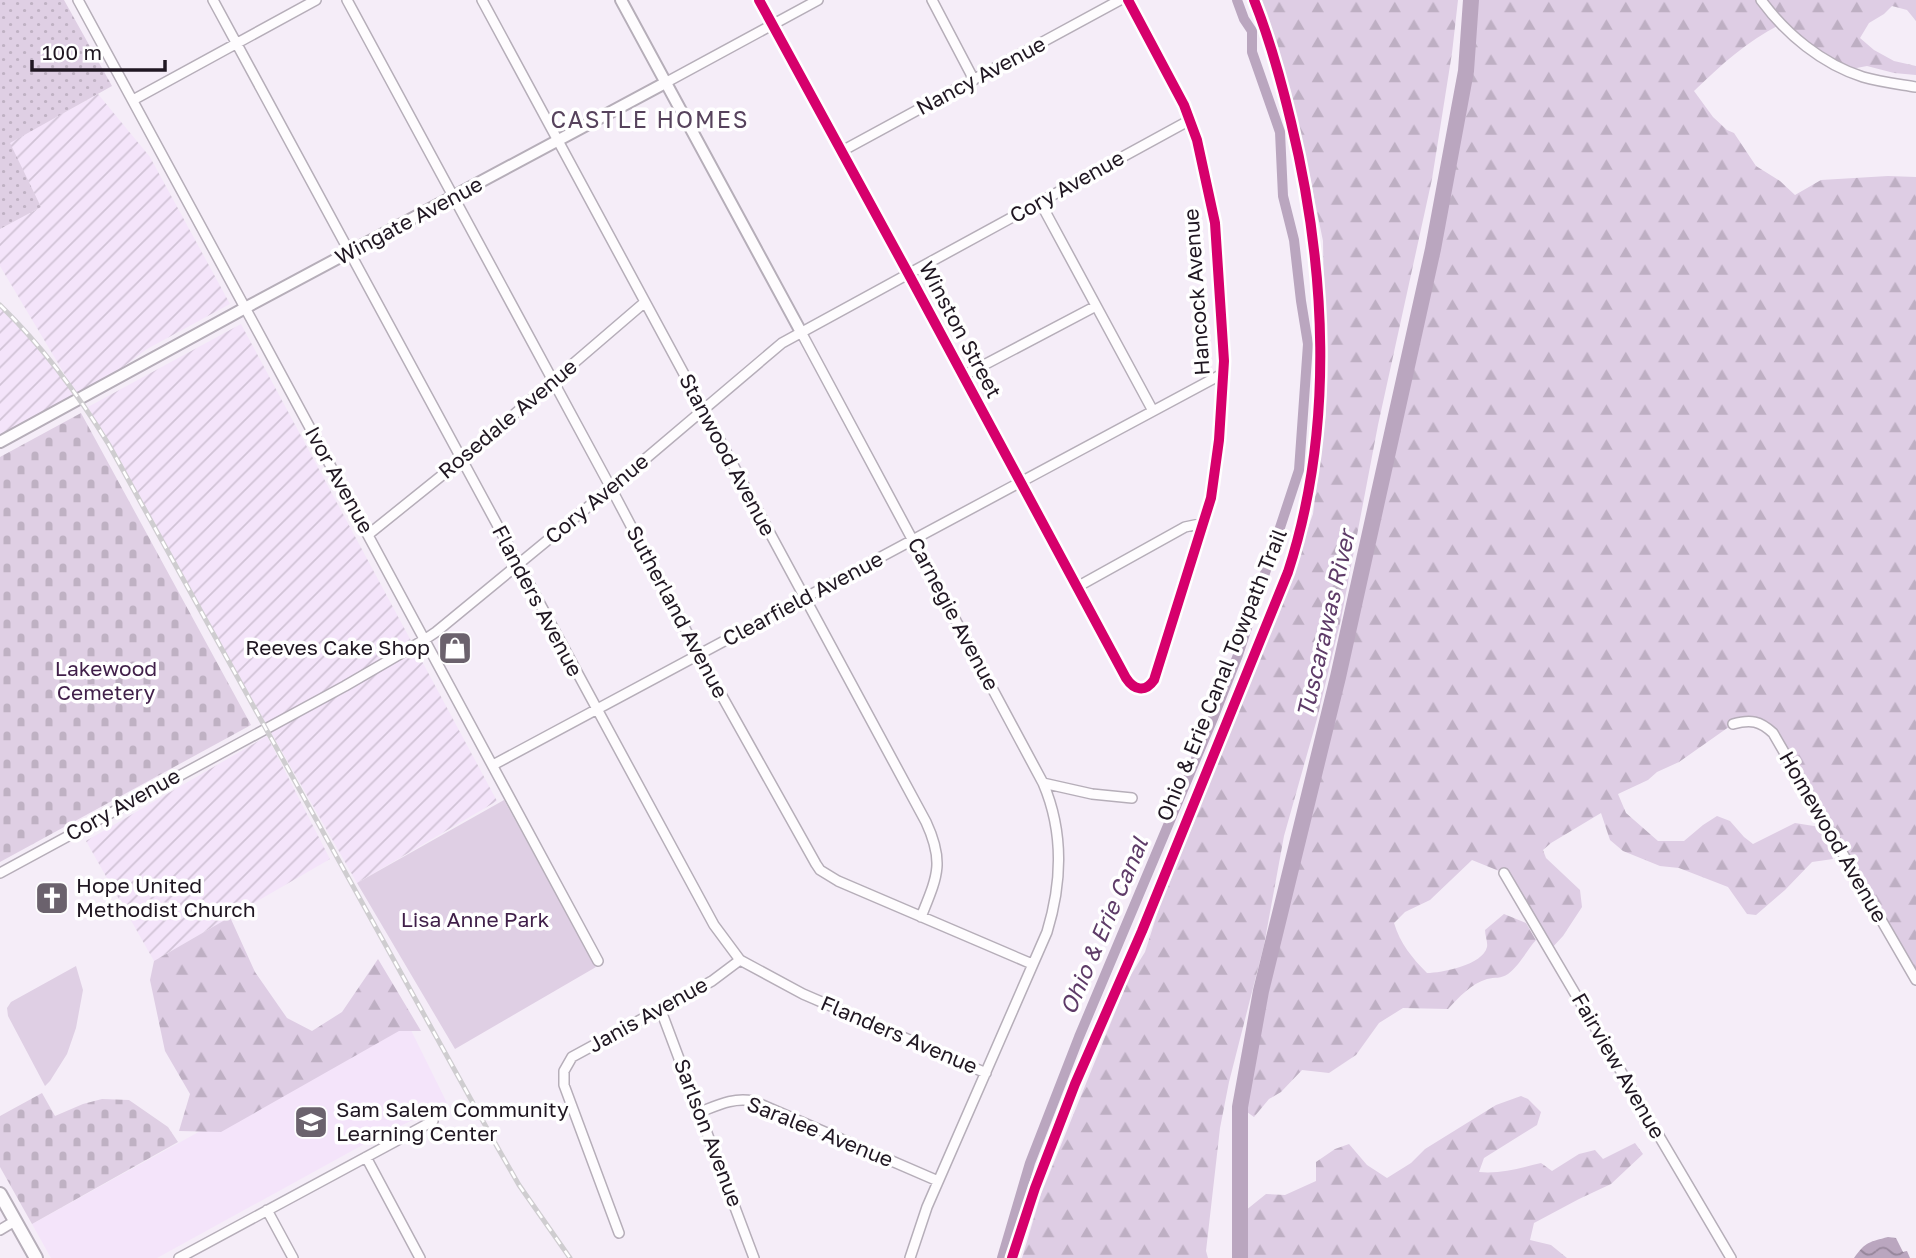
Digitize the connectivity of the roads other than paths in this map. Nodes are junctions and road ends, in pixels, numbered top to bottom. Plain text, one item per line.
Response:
1 (78, 0) edge
2 (213, 0) edge
3 (316, 0) edge
4 (347, 0) edge
5 (482, 0) edge
6 (621, 0) edge
7 (759, 0) edge
8 (818, 0) edge
9 (932, 0) edge
10 (1120, 0) edge
11 (1128, 0) edge
12 (1761, 0) edge
13 (773, 25) junction
14 (236, 43) junction
15 (974, 80) junction
16 (665, 83) junction
17 (1916, 87) edge
18 (132, 100) junction
19 (1191, 120) junction
20 (558, 141) junction
21 (842, 151) junction
22 (454, 197) junction
23 (1040, 202) junction
24 (350, 253) junction
25 (908, 272) junction
26 (645, 302) junction
27 (1096, 306) junction
28 (245, 308) junction
29 (801, 332) junction
30 (1224, 373) junction
31 (963, 376) junction
32 (553, 380) junction
33 (703, 409) junction
34 (1153, 411) junction
35 (0, 442) edge
36 (461, 460) junction
37 (1020, 482) junction
38 (611, 488) junction
39 (1204, 523) junction
40 (369, 534) junction
41 (913, 540) junction
42 (518, 565) junction
43 (1077, 587) junction
44 (804, 598) junction
45 (424, 640) junction
46 (699, 655) junction
47 (1126, 678) joint
48 (596, 710) junction
49 (1733, 724) dead end
50 (492, 765) junction
51 (1043, 783) junction
52 (1132, 798) dead end
53 (0, 873) edge
54 (1504, 873) dead end
55 (921, 917) junction
56 (740, 960) junction
57 (598, 961) dead end
58 (1032, 964) junction
59 (1916, 980) edge
60 (660, 1008) junction
61 (986, 1073) junction
62 (700, 1112) junction
63 (433, 1121) dead end
64 (366, 1157) junction
65 (938, 1181) junction
66 (0, 1194) edge
67 (267, 1210) junction
68 (15, 1221) junction
69 (0, 1230) edge
70 (619, 1233) dead end
71 (36, 1258) edge
72 (179, 1258) edge
73 (293, 1258) edge
74 (420, 1258) edge
75 (754, 1258) edge
76 (910, 1258) edge
77 (1731, 1258) edge

1 - 18 street, Ivor Avenue
2 - 14 street, Flanders Avenue
3 - 14 street
4 - 22 street, Sutherland Avenue
5 - 20 street, Stanwood Avenue
6 - 16 street, Carnegie Avenue
7 - 13 street, Winston Street
8 - 13 street, Wingate Avenue
9 - 15 street
10 - 15 street, Nancy Avenue
11 - 19 street, Hancock Avenue
12 - 17 street
13 - 16 street, Wingate Avenue
13 - 21 street, Winston Street
14 - 18 street
14 - 24 street, Flanders Avenue
15 - 21 street, Nancy Avenue
16 - 20 street, Wingate Avenue
16 - 29 street, Carnegie Avenue
18 - 28 street, Ivor Avenue
19 - 23 street, Cory Avenue
19 - 30 street, Hancock Avenue
20 - 22 street, Wingate Avenue
20 - 26 street, Stanwood Avenue
21 - 25 street, Winston Street
22 - 24 street, Wingate Avenue
22 - 32 street, Sutherland Avenue
23 - 25 street, Cory Avenue
23 - 27 street
24 - 28 street, Wingate Avenue
24 - 36 street, Flanders Avenue
25 - 29 street, Cory Avenue
25 - 31 street, Winston Street
26 - 32 street, Rosedale Avenue
26 - 33 street, Stanwood Avenue
27 - 31 street
27 - 34 street
28 - 35 street, Wingate Avenue
28 - 40 street, Ivor Avenue
29 - 33 street, Cory Avenue
29 - 41 street, Carnegie Avenue
30 - 34 street, Clearfield Avenue
30 - 39 street, Hancock Avenue
31 - 37 street, Winston Street
32 - 36 street, Rosedale Avenue
32 - 38 street, Sutherland Avenue
33 - 38 street, Cory Avenue
33 - 44 street, Stanwood Avenue
34 - 37 street, Clearfield Avenue
36 - 40 street, Rosedale Avenue
36 - 42 street, Flanders Avenue
37 - 41 street, Clearfield Avenue
37 - 43 street, Winston Street
38 - 42 street, Cory Avenue
38 - 46 street, Sutherland Avenue
39 - 43 street
39 - 47 street, Hancock Avenue
40 - 45 street, Ivor Avenue
41 - 44 street, Clearfield Avenue
41 - 51 street, Carnegie Avenue
42 - 45 street, Cory Avenue
42 - 48 street, Flanders Avenue
43 - 47 street, Winston Street
44 - 46 street, Clearfield Avenue
44 - 55 street, Stanwood Avenue
45 - 50 street, Ivor Avenue
45 - 53 street, Cory Avenue
46 - 48 street, Clearfield Avenue
46 - 55 street, Sutherland Avenue
48 - 50 street, Clearfield Avenue
48 - 56 street, Flanders Avenue
49 - 59 street, Homewood Avenue
50 - 57 street, Ivor Avenue
51 - 52 street
51 - 58 street, Carnegie Avenue
54 - 77 street, Fairview Avenue
55 - 58 street, Sutherland Avenue
56 - 60 street, Janis Avenue
56 - 61 street, Flanders Avenue
58 - 61 street, Carnegie Avenue
60 - 62 street, Sarlson Avenue
60 - 70 street, Janis Avenue
61 - 65 street, Carnegie Avenue
62 - 65 street, Saralee Avenue
62 - 75 street, Sarlson Avenue
63 - 64 street
64 - 67 street
64 - 74 street
65 - 76 street, Carnegie Avenue
66 - 68 main road
67 - 72 street
67 - 73 street
68 - 69 street
68 - 71 main road

